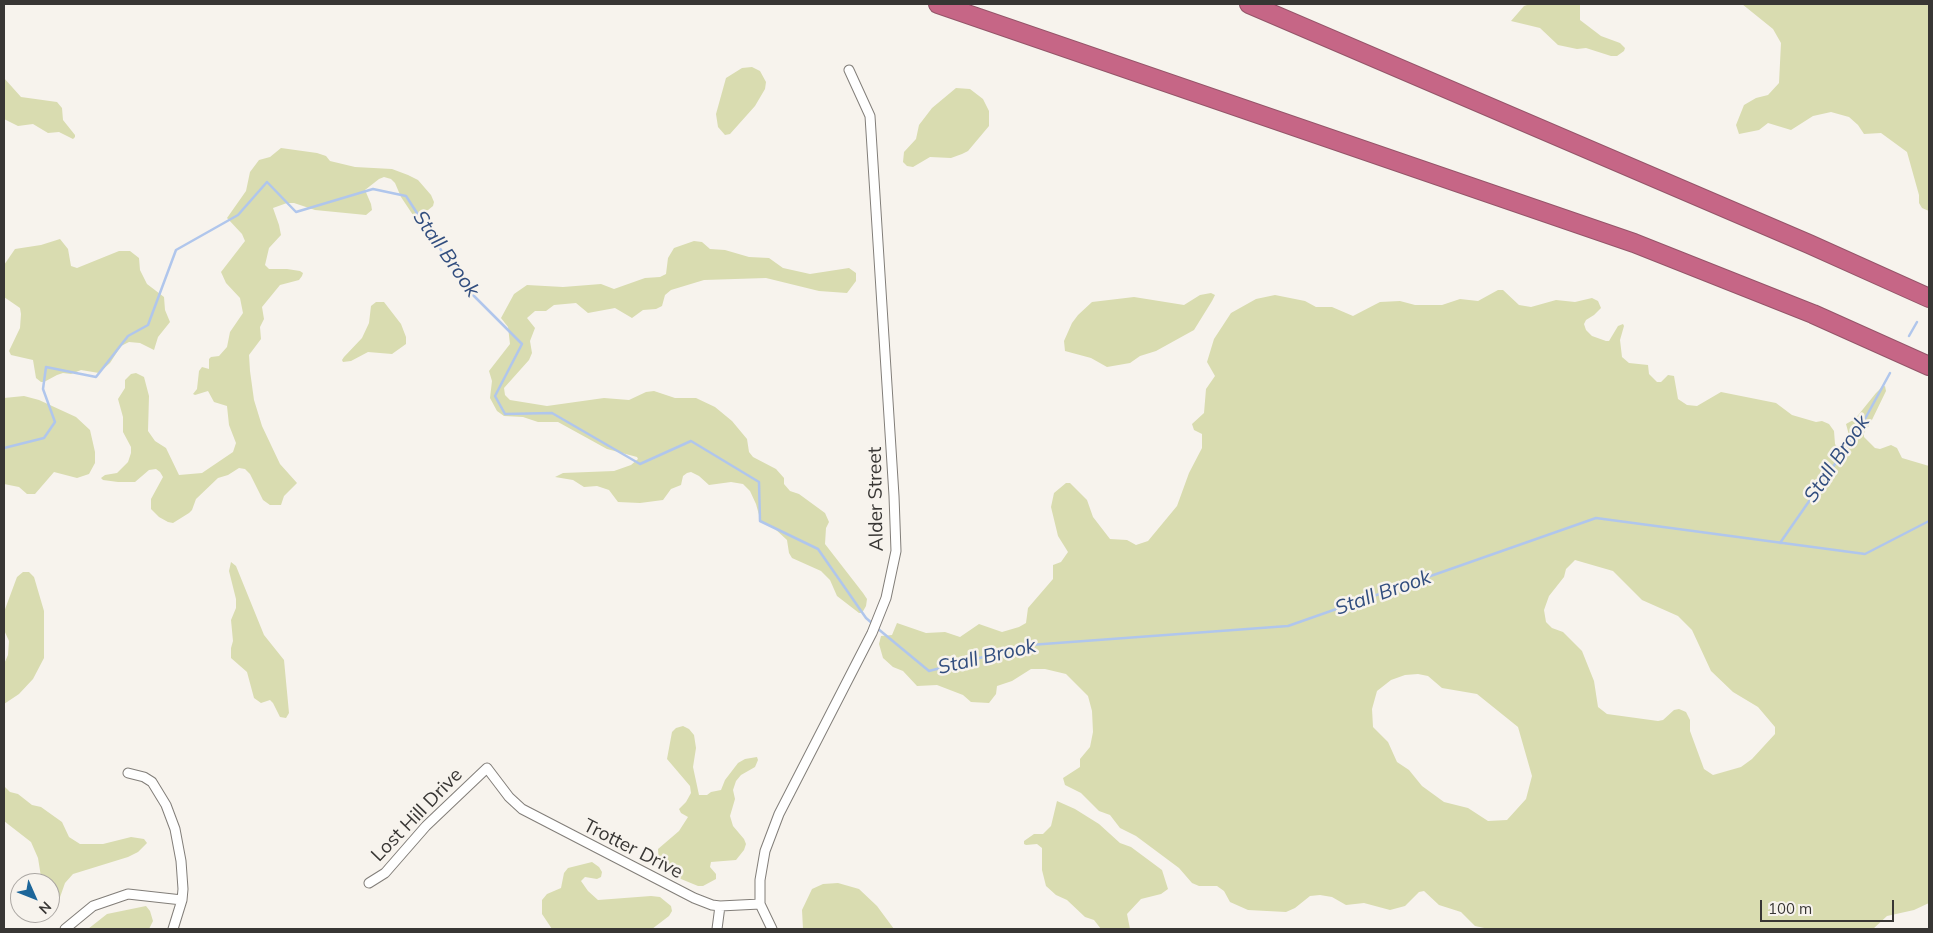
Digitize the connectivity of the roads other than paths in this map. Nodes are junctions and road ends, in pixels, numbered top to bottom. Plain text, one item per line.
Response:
1 (938, 4) edge
2 (1250, 4) edge
3 (849, 70) dead end
4 (1928, 298) edge
5 (1872, 340) junction
6 (1929, 366) edge
7 (1929, 373) edge
8 (487, 768) joint
9 (128, 773) dead end
10 (369, 883) dead end
11 (182, 900) junction
12 (760, 904) junction
13 (720, 906) junction
14 (65, 929) edge
15 (174, 929) edge
16 (717, 929) edge
17 (772, 929) edge

1 - 5 highway
2 - 4 highway
3 - 12 street, Alder Street
5 - 6 highway
5 - 7 highway
8 - 10 street, Lost Hill Drive
8 - 13 street, Trotter Drive
9 - 11 street
11 - 14 street
11 - 15 street
12 - 13 street, Trotter Drive
12 - 17 street
13 - 16 street

